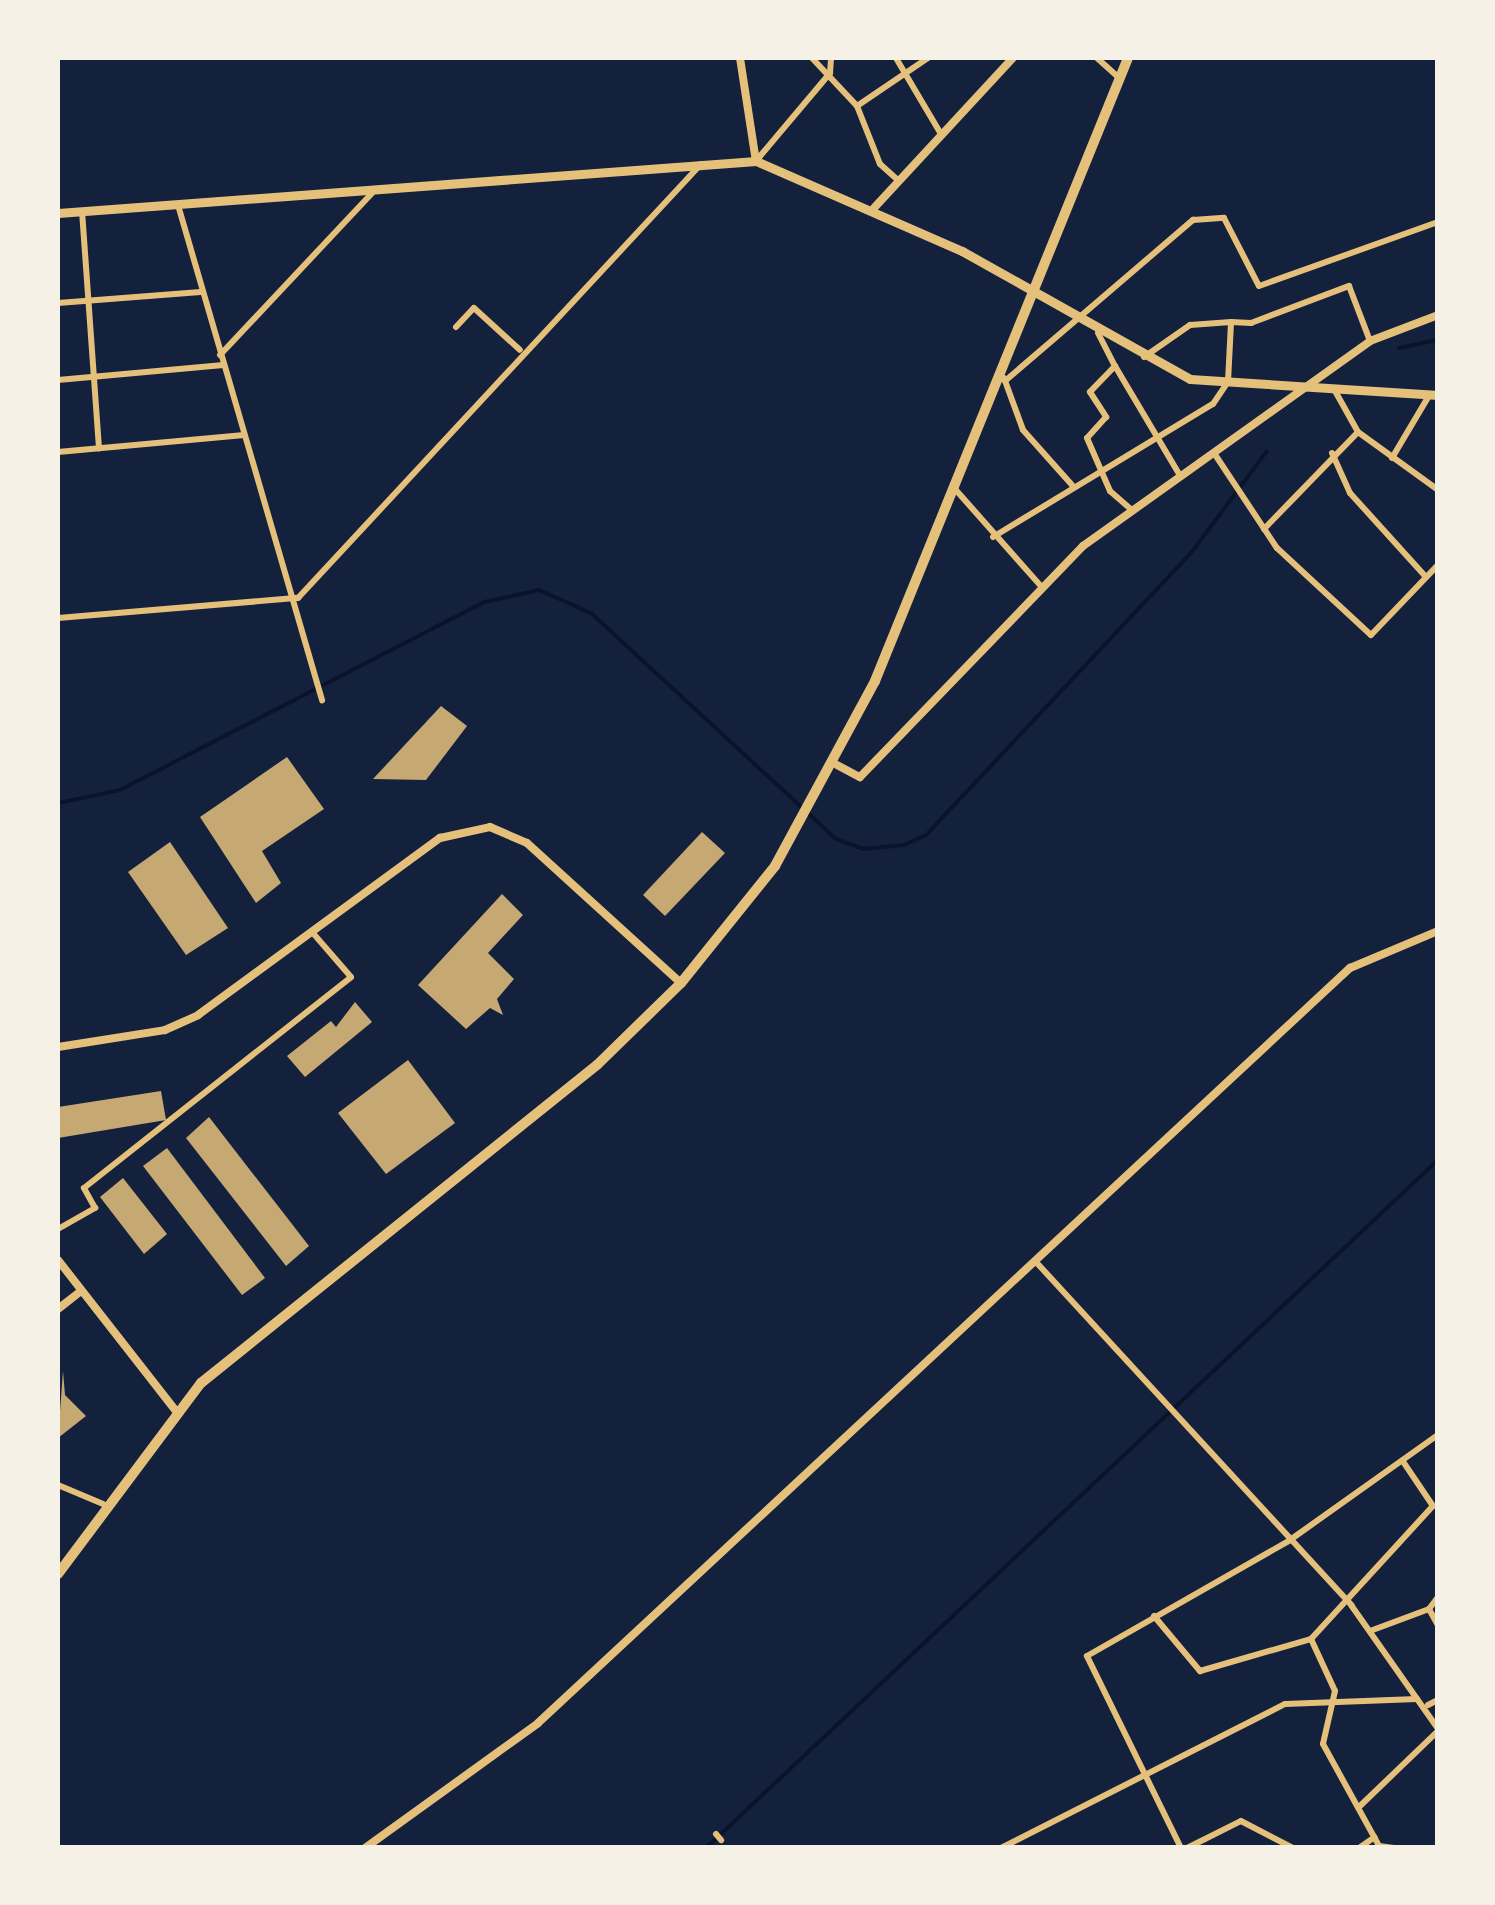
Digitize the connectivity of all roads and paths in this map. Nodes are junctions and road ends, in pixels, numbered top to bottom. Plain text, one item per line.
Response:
1 (740, 58) edge
2 (812, 58) edge
3 (831, 58) edge
4 (896, 58) edge
5 (928, 58) edge
6 (998, 58) edge
7 (1097, 58) edge
8 (1128, 58) edge
9 (1010, 61) edge
10 (830, 73) junction
11 (908, 77) junction
12 (1120, 79) junction
13 (856, 106) junction
14 (941, 134) junction
15 (756, 162) junction
16 (702, 163) junction
17 (898, 180) junction
18 (378, 186) junction
19 (178, 205) junction
20 (874, 208) junction
21 (82, 211) junction
22 (58, 212) edge
23 (1438, 222) edge
24 (201, 292) junction
25 (1036, 293) junction
26 (87, 300) junction
27 (58, 303) edge
28 (1438, 315) edge
29 (1075, 317) junction
30 (1232, 322) junction
31 (456, 327) dead end
32 (1098, 333) junction
33 (1370, 342) junction
34 (520, 350) junction
35 (220, 355) junction
36 (1143, 358) junction
37 (223, 365) junction
38 (1115, 366) junction
39 (93, 376) junction
40 (1003, 377) junction
41 (58, 380) edge
42 (1228, 382) junction
43 (1306, 388) junction
44 (1334, 389) junction
45 (1434, 394) edge
46 (1358, 432) junction
47 (244, 434) junction
48 (1158, 441) junction
49 (98, 448) junction
50 (58, 452) edge
51 (1332, 453) junction
52 (1216, 456) junction
53 (1392, 458) junction
54 (1101, 464) junction
55 (1182, 478) junction
56 (1072, 485) junction
57 (953, 487) junction
58 (1438, 490) edge
59 (1134, 512) junction
60 (1264, 529) junction
61 (993, 537) junction
62 (1438, 564) edge
63 (1426, 577) junction
64 (1040, 585) junction
65 (298, 598) junction
66 (58, 618) edge
67 (322, 699) dead end
68 (837, 765) junction
69 (1438, 931) edge
70 (312, 932) junction
71 (681, 983) junction
72 (58, 1047) edge
73 (58, 1230) edge
74 (58, 1260) edge
75 (1036, 1262) junction
76 (80, 1292) junction
77 (58, 1309) edge
78 (175, 1410) junction
79 (1438, 1435) edge
80 (1402, 1460) junction
81 (58, 1485) edge
82 (103, 1504) junction
83 (1435, 1509) edge
84 (1290, 1540) junction
85 (58, 1574) edge
86 (1438, 1598) edge
87 (1352, 1605) junction
88 (1429, 1609) junction
89 (1154, 1616) junction
90 (1438, 1626) edge
91 (1370, 1631) junction
92 (1311, 1640) junction
93 (1418, 1698) junction
94 (1438, 1700) edge
95 (1332, 1701) junction
96 (1428, 1706) junction
97 (1438, 1730) edge
98 (1146, 1776) junction
99 (1360, 1806) junction
100 (1375, 1837) junction
101 (366, 1848) edge
102 (1002, 1848) edge
103 (1184, 1848) edge
104 (1293, 1848) edge
105 (1359, 1848) edge
106 (1394, 1848) edge

1 - 15 street
2 - 10 street
3 - 10 street
4 - 11 street
5 - 11 street
6 - 9 street
7 - 12 street
8 - 12 main road
9 - 14 street
10 - 13 street
10 - 15 street
11 - 13 street
11 - 14 street
12 - 25 main road
13 - 17 street
14 - 17 street
15 - 16 main road
15 - 20 main road
16 - 18 main road
16 - 34 street
17 - 20 street
18 - 19 main road
18 - 35 street
19 - 21 main road
19 - 24 street
20 - 25 main road
21 - 22 main road
21 - 26 street
23 - 29 street
24 - 26 street
24 - 35 street
25 - 29 main road
25 - 40 main road
26 - 27 street
26 - 39 street
28 - 33 street
29 - 32 main road
29 - 40 street
30 - 33 street
30 - 36 street
30 - 42 street
31 - 34 street
32 - 36 main road
32 - 38 street
33 - 43 street
34 - 65 street
35 - 37 street
36 - 42 main road
37 - 39 street
37 - 47 street
38 - 48 street
38 - 54 street
39 - 41 street
39 - 49 street
40 - 56 street
40 - 57 main road
42 - 43 main road
42 - 48 street
43 - 44 main road
43 - 52 street
44 - 45 main road
44 - 46 street
45 - 53 street
46 - 51 street
46 - 53 street
47 - 49 street
47 - 65 street
48 - 54 street
48 - 55 street
49 - 50 street
51 - 60 street
51 - 63 street
52 - 55 street
52 - 60 street
53 - 58 street
54 - 56 street
54 - 59 street
55 - 59 street
56 - 61 street
57 - 61 street
57 - 68 main road
59 - 64 street
60 - 63 street
61 - 64 street
62 - 63 street
64 - 68 street
65 - 66 street
65 - 67 street
68 - 71 main road
69 - 75 street
70 - 71 street
70 - 72 street
70 - 73 street
71 - 78 main road
74 - 76 street
75 - 84 street
75 - 101 street
76 - 77 street
76 - 78 street
78 - 82 main road
79 - 80 street
80 - 83 street
80 - 84 street
81 - 82 street
82 - 85 main road
83 - 87 street
84 - 87 street
84 - 89 street
86 - 88 street
87 - 91 street
87 - 92 street
88 - 90 street
88 - 91 street
89 - 92 street
89 - 98 street
91 - 93 street
92 - 95 street
93 - 95 street
93 - 96 street
94 - 96 street
95 - 98 street
95 - 99 street
96 - 97 street
97 - 99 street
98 - 102 street
98 - 103 street
99 - 100 street
100 - 105 street
100 - 106 street
103 - 104 street

